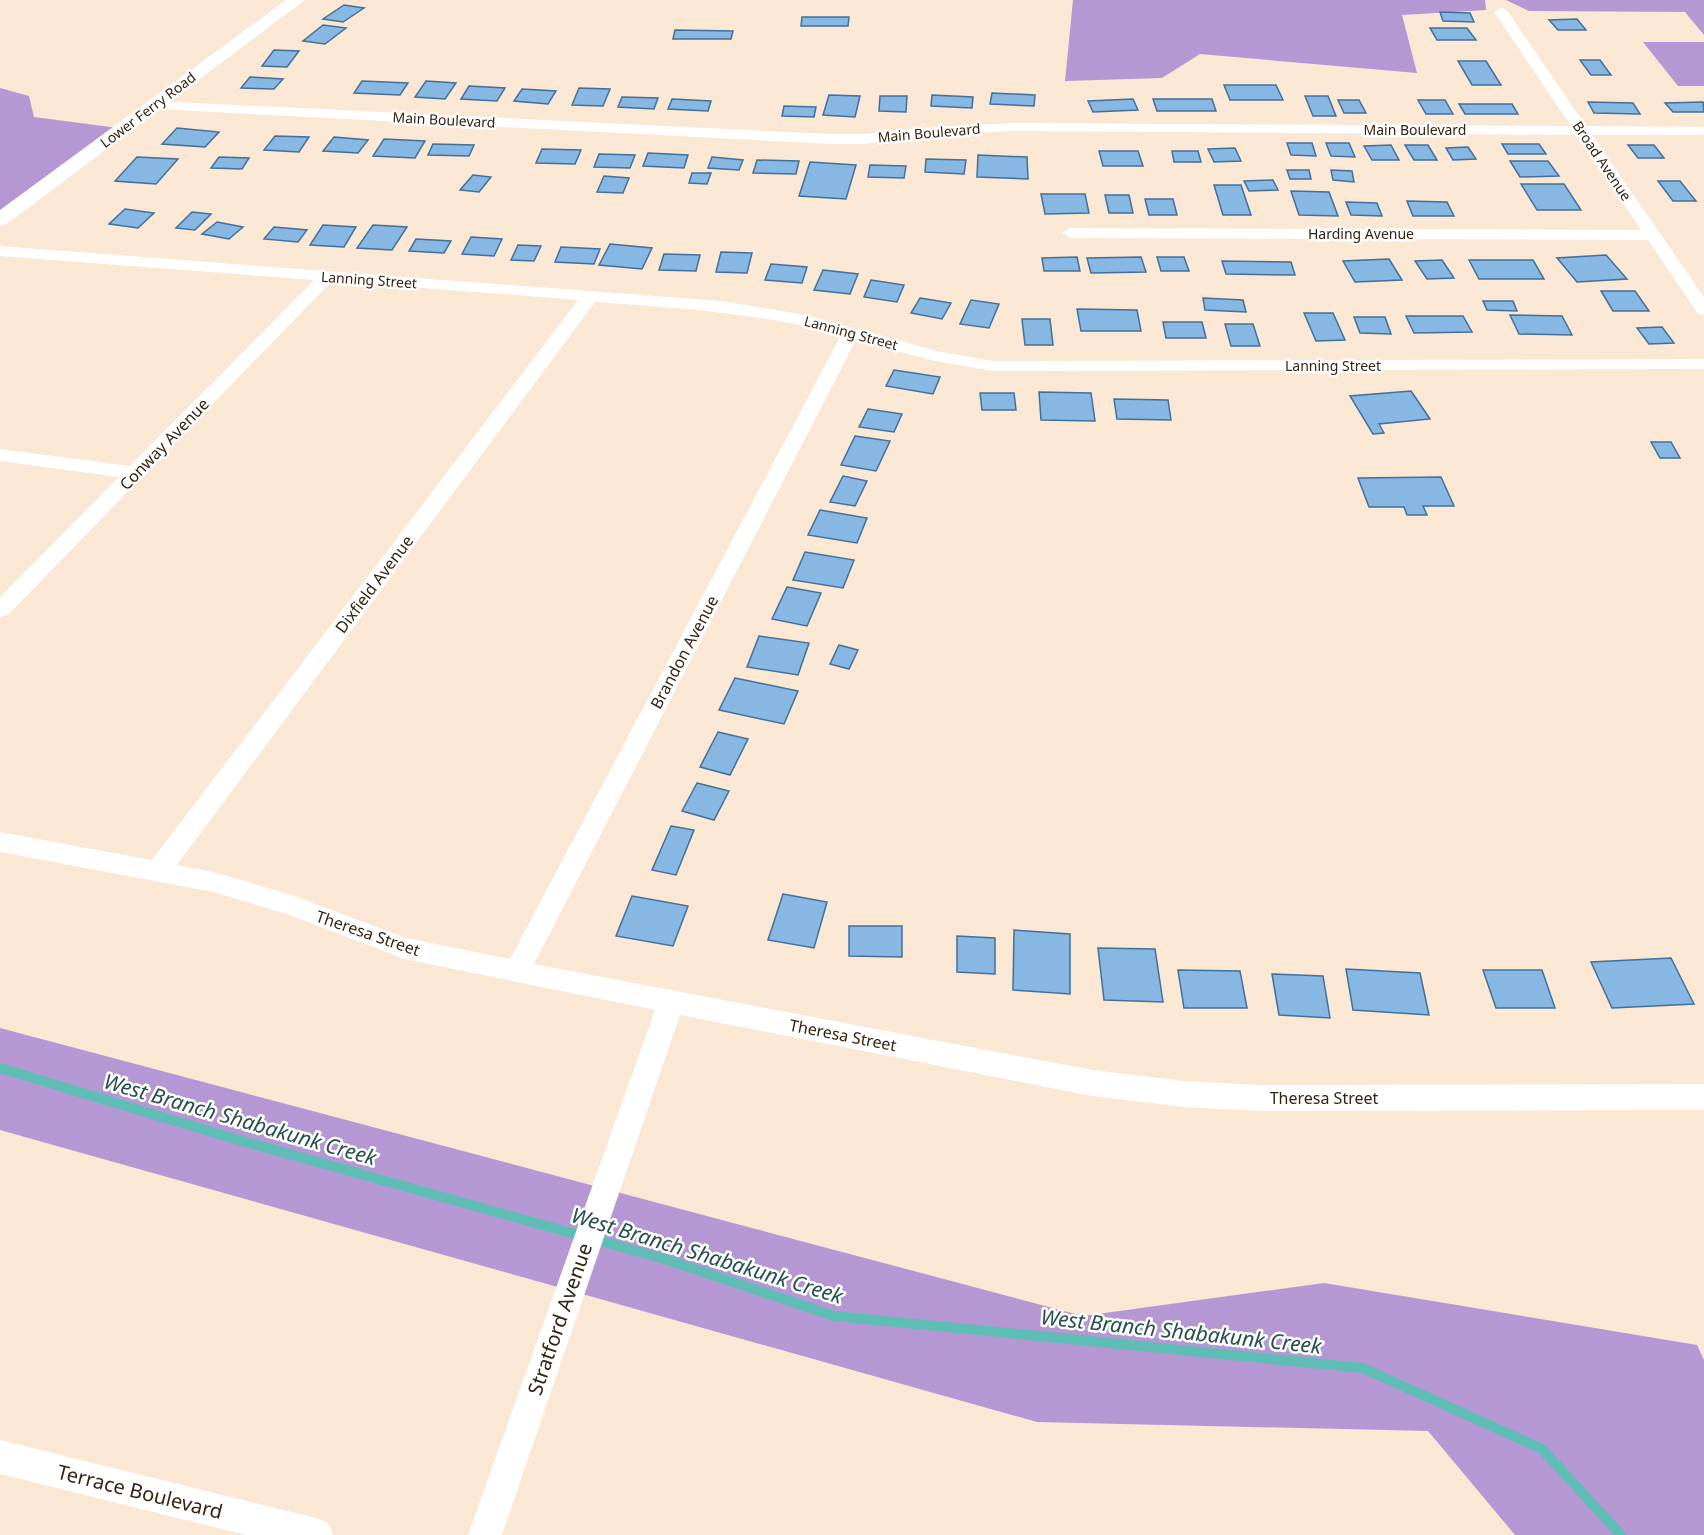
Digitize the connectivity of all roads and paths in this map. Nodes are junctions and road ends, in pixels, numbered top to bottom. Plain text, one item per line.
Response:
1 (297, 0) edge
2 (1501, 12) dead end
3 (155, 105) junction
4 (1582, 130) junction
5 (1704, 131) edge
6 (0, 220) edge
7 (1070, 233) dead end
8 (1652, 235) junction
9 (0, 251) edge
10 (327, 277) junction
11 (590, 296) junction
12 (1704, 310) edge
13 (851, 333) junction
14 (1704, 364) edge
15 (0, 455) edge
16 (134, 473) junction
17 (0, 610) edge
18 (0, 842) edge
19 (158, 871) junction
20 (517, 971) junction
21 (671, 1002) junction
22 (1704, 1097) edge
23 (0, 1457) edge
24 (316, 1535) edge
25 (485, 1535) edge

1 - 3 street, Lower Ferry Road
2 - 4 street, Broad Avenue
3 - 4 street, Main Boulevard
3 - 6 street, Lower Ferry Road
4 - 5 street, Main Boulevard
4 - 8 street, Broad Avenue
7 - 8 street, Harding Avenue
8 - 12 street, Broad Avenue
9 - 10 street, Lanning Street
10 - 11 street, Lanning Street
10 - 16 street, Conway Avenue
11 - 13 street, Lanning Street
11 - 19 street, Dixfield Avenue
13 - 14 street, Lanning Street
13 - 20 street, Brandon Avenue
15 - 16 street
16 - 17 street, Conway Avenue
18 - 19 street, Theresa Street
19 - 20 street, Theresa Street
20 - 21 street, Theresa Street
21 - 22 street, Theresa Street
21 - 25 street, Stratford Avenue
23 - 24 street, Terrace Boulevard

